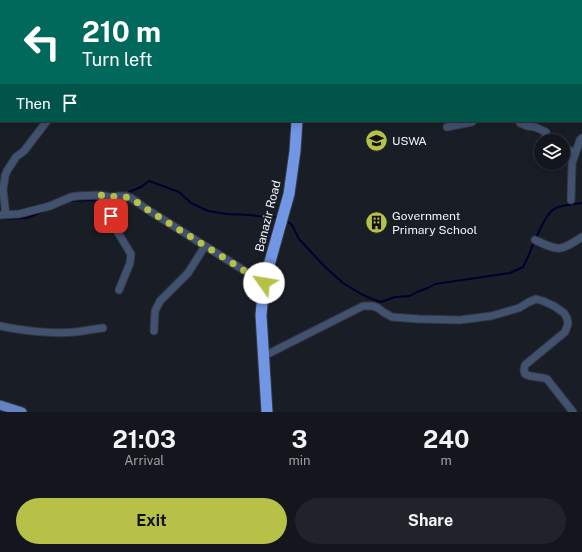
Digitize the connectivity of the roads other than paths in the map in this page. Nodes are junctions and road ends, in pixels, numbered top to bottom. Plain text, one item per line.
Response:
1 (46, 122) edge
2 (297, 122) edge
3 (472, 122) edge
4 (520, 122) edge
5 (446, 127) dead end
6 (546, 134) edge
7 (582, 138) edge
8 (570, 150) edge
9 (575, 152) junction
10 (100, 195) junction
11 (571, 200) dead end
12 (3, 215) edge
13 (582, 237) edge
14 (535, 240) dead end
15 (205, 246) junction
16 (264, 283) junction
17 (119, 290) dead end
18 (0, 326) edge
19 (103, 328) dead end
20 (154, 331) dead end
21 (264, 356) junction
22 (0, 405) edge
23 (22, 412) edge
24 (267, 412) edge
25 (573, 412) edge

1 - 12 street
2 - 16 highway, Banazir Road
3 - 5 street
4 - 6 street
7 - 9 street
8 - 9 street
9 - 11 street
10 - 12 street
10 - 15 street
10 - 17 street
13 - 14 street
15 - 16 street
15 - 20 street
16 - 21 highway, Banazir Road
18 - 19 street
21 - 24 highway, Banazir Road
21 - 25 street
22 - 23 main road

